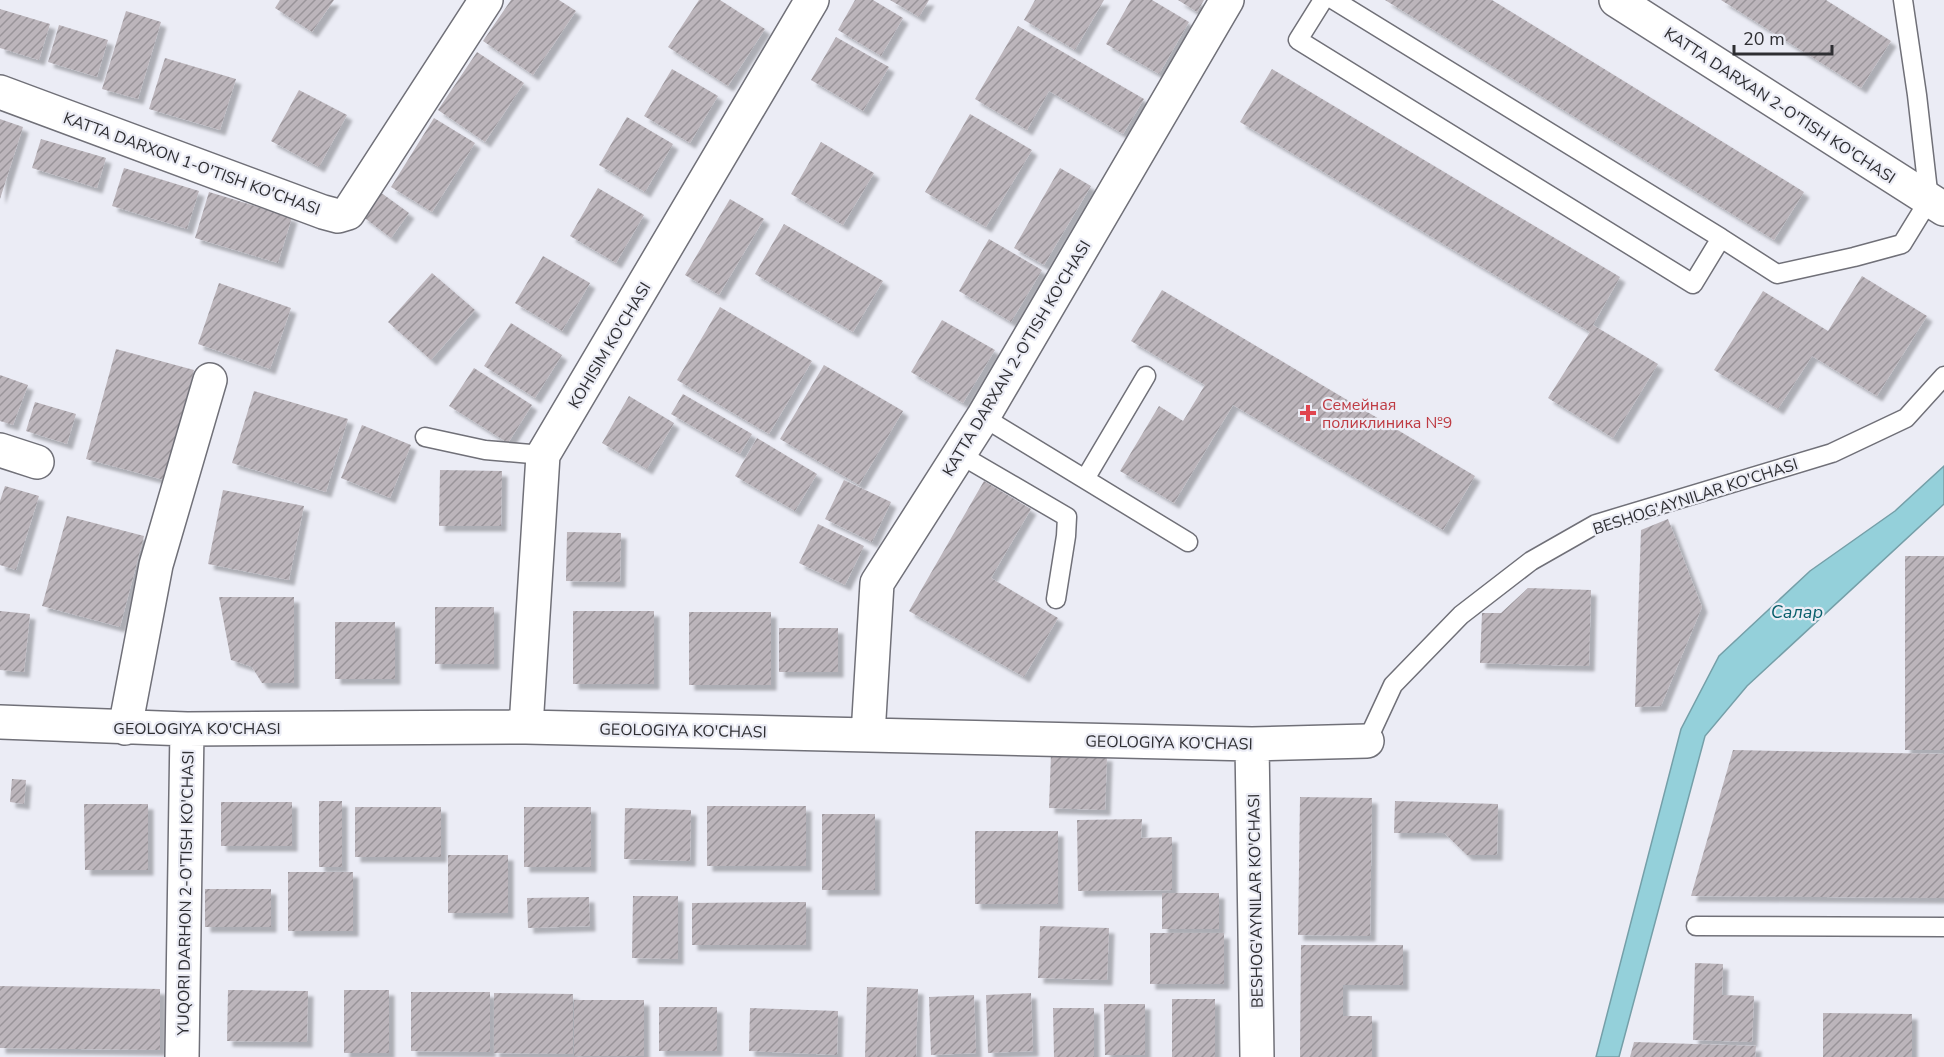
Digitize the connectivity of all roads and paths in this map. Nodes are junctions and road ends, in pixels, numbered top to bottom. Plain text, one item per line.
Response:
1 (486, 0) edge
2 (812, 0) edge
3 (1227, 0) edge
4 (1323, 0) edge
5 (1334, 0) edge
6 (1616, 0) edge
7 (1903, 0) edge
8 (0, 92) edge
9 (1937, 205) edge
10 (1721, 238) junction
11 (1146, 376) dead end
12 (1944, 376) edge
13 (210, 380) dead end
14 (983, 417) junction
15 (424, 437) dead end
16 (0, 450) edge
17 (959, 454) junction
18 (543, 455) junction
19 (37, 462) dead end
20 (1085, 479) junction
21 (1188, 542) dead end
22 (1056, 598) dead end
23 (0, 722) edge
24 (526, 727) junction
25 (125, 728) junction
26 (187, 729) junction
27 (868, 735) junction
28 (1367, 741) joint
29 (1252, 744) junction
30 (1696, 926) dead end
31 (1944, 927) edge
32 (182, 1057) edge
33 (1257, 1057) edge

1 - 8 street, KATTA DARXON 1-O'TISH KO'CHASI
2 - 18 street, KOHISIM KO'CHASI
3 - 14 street, KATTA DARXAN 2-O'TISH KO'CHASI
4 - 10 lane
5 - 10 lane
6 - 9 street, KATTA DARXAN 2-O'TISH KO'CHASI
7 - 9 lane
9 - 10 lane
11 - 20 lane
12 - 28 lane, BESHOG'AYNILAR KO'CHASI
13 - 25 street
14 - 17 street, KATTA DARXAN 2-O'TISH KO'CHASI
14 - 20 lane
15 - 18 lane
16 - 19 street
17 - 22 lane
17 - 27 street, KATTA DARXAN 2-O'TISH KO'CHASI
18 - 24 street, KOHISIM KO'CHASI
20 - 21 lane
23 - 25 street, GEOLOGIYA KO'CHASI
24 - 26 street, GEOLOGIYA KO'CHASI
24 - 27 street, GEOLOGIYA KO'CHASI
25 - 26 street, GEOLOGIYA KO'CHASI
26 - 32 street, YUQORI DARHON 2-O'TISH KO'CHASI
27 - 29 street, GEOLOGIYA KO'CHASI
28 - 29 street, GEOLOGIYA KO'CHASI
29 - 33 street, BESHOG'AYNILAR KO'CHASI
30 - 31 lane

